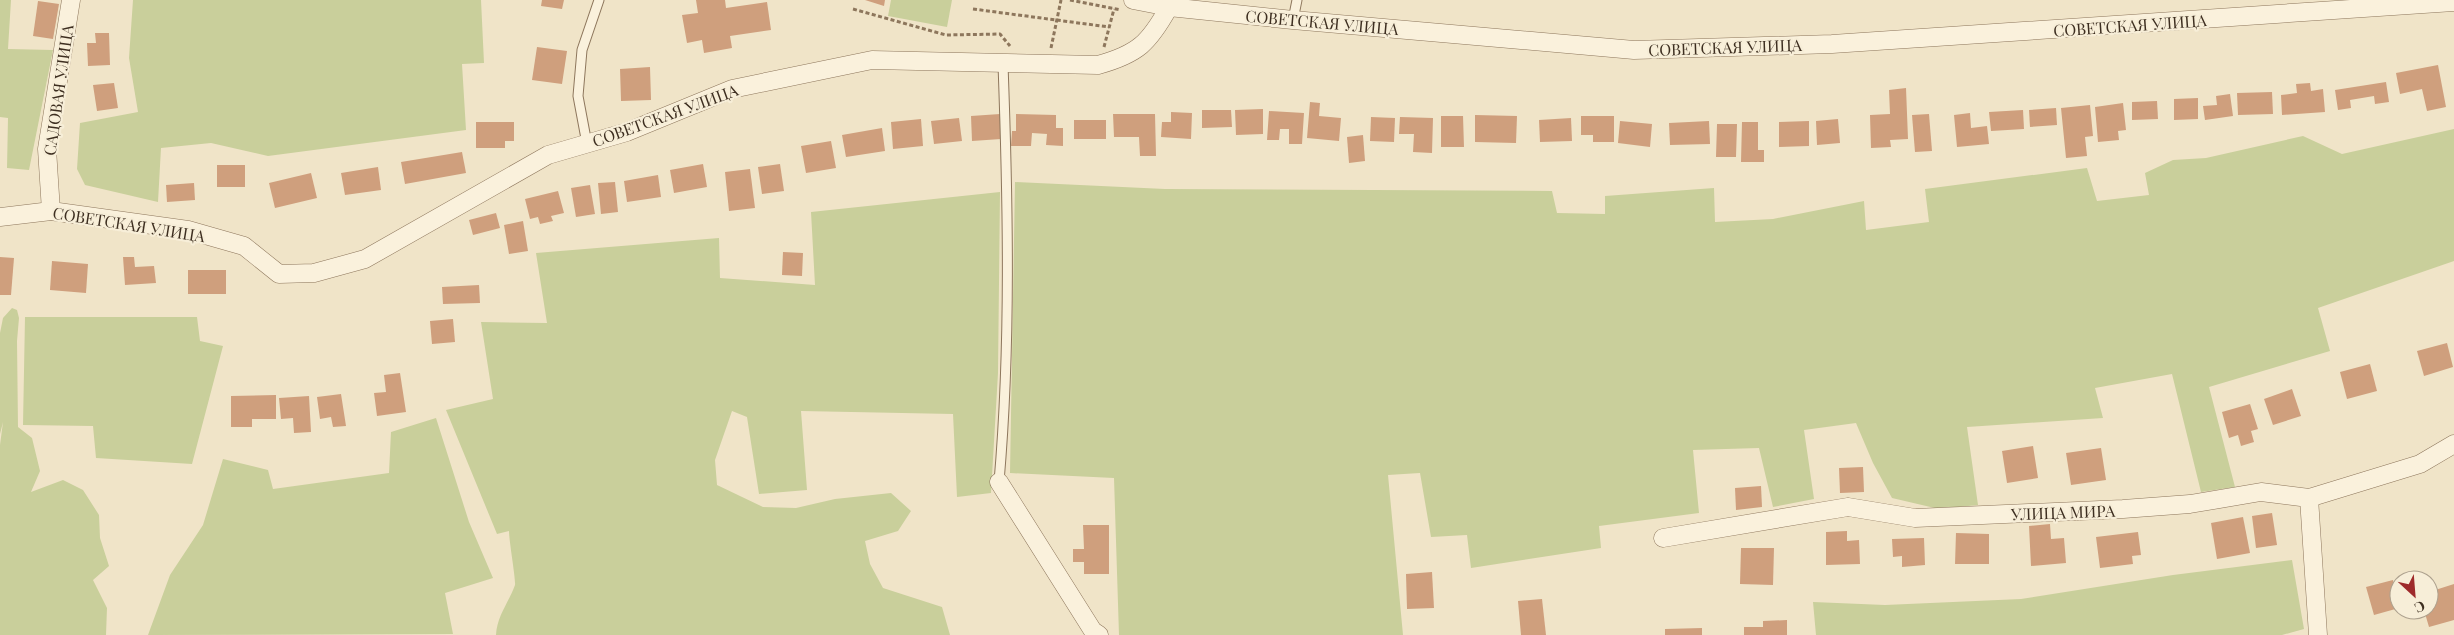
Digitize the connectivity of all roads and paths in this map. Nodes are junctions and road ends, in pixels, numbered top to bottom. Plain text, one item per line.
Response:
1 (71, 0) edge
2 (599, 0) edge
3 (1061, 0) edge
4 (1070, 0) edge
5 (1297, 0) edge
6 (2454, 2) edge
7 (1168, 4) edge
8 (1128, 5) edge
9 (853, 9) dead end
10 (974, 9) dead end
11 (1114, 9) junction
12 (1057, 20) junction
13 (1293, 20) junction
14 (1109, 27) junction
15 (1104, 47) junction
16 (1109, 47) dead end
17 (1012, 48) dead end
18 (1041, 48) dead end
19 (1051, 48) junction
20 (1060, 48) dead end
21 (1095, 48) dead end
22 (1003, 64) junction
23 (587, 144) junction
24 (51, 211) junction
25 (0, 217) edge
26 (2454, 444) edge
27 (999, 482) joint
28 (2309, 498) junction
29 (1663, 538) dead end
30 (1099, 635) edge
31 (2318, 635) edge

1 - 24 street, САДОВАЯ УЛИЦА
2 - 23 lane
3 - 12 path
4 - 11 path
5 - 13 lane
6 - 13 street, СОВЕТСКАЯ УЛИЦА
7 - 8 street
7 - 13 street, СОВЕТСКАЯ УЛИЦА
7 - 22 street, СОВЕТСКАЯ УЛИЦА
8 - 11 path
9 - 17 path
10 - 12 path
11 - 14 path
12 - 14 path
12 - 19 path
14 - 15 path
15 - 16 path
15 - 21 path
18 - 19 path
19 - 20 path
22 - 23 street, СОВЕТСКАЯ УЛИЦА
22 - 27 lane
23 - 24 street, СОВЕТСКАЯ УЛИЦА
24 - 25 street, СОВЕТСКАЯ УЛИЦА
26 - 28 street, УЛИЦА МИРА
27 - 30 street
28 - 29 street, УЛИЦА МИРА
28 - 31 street

